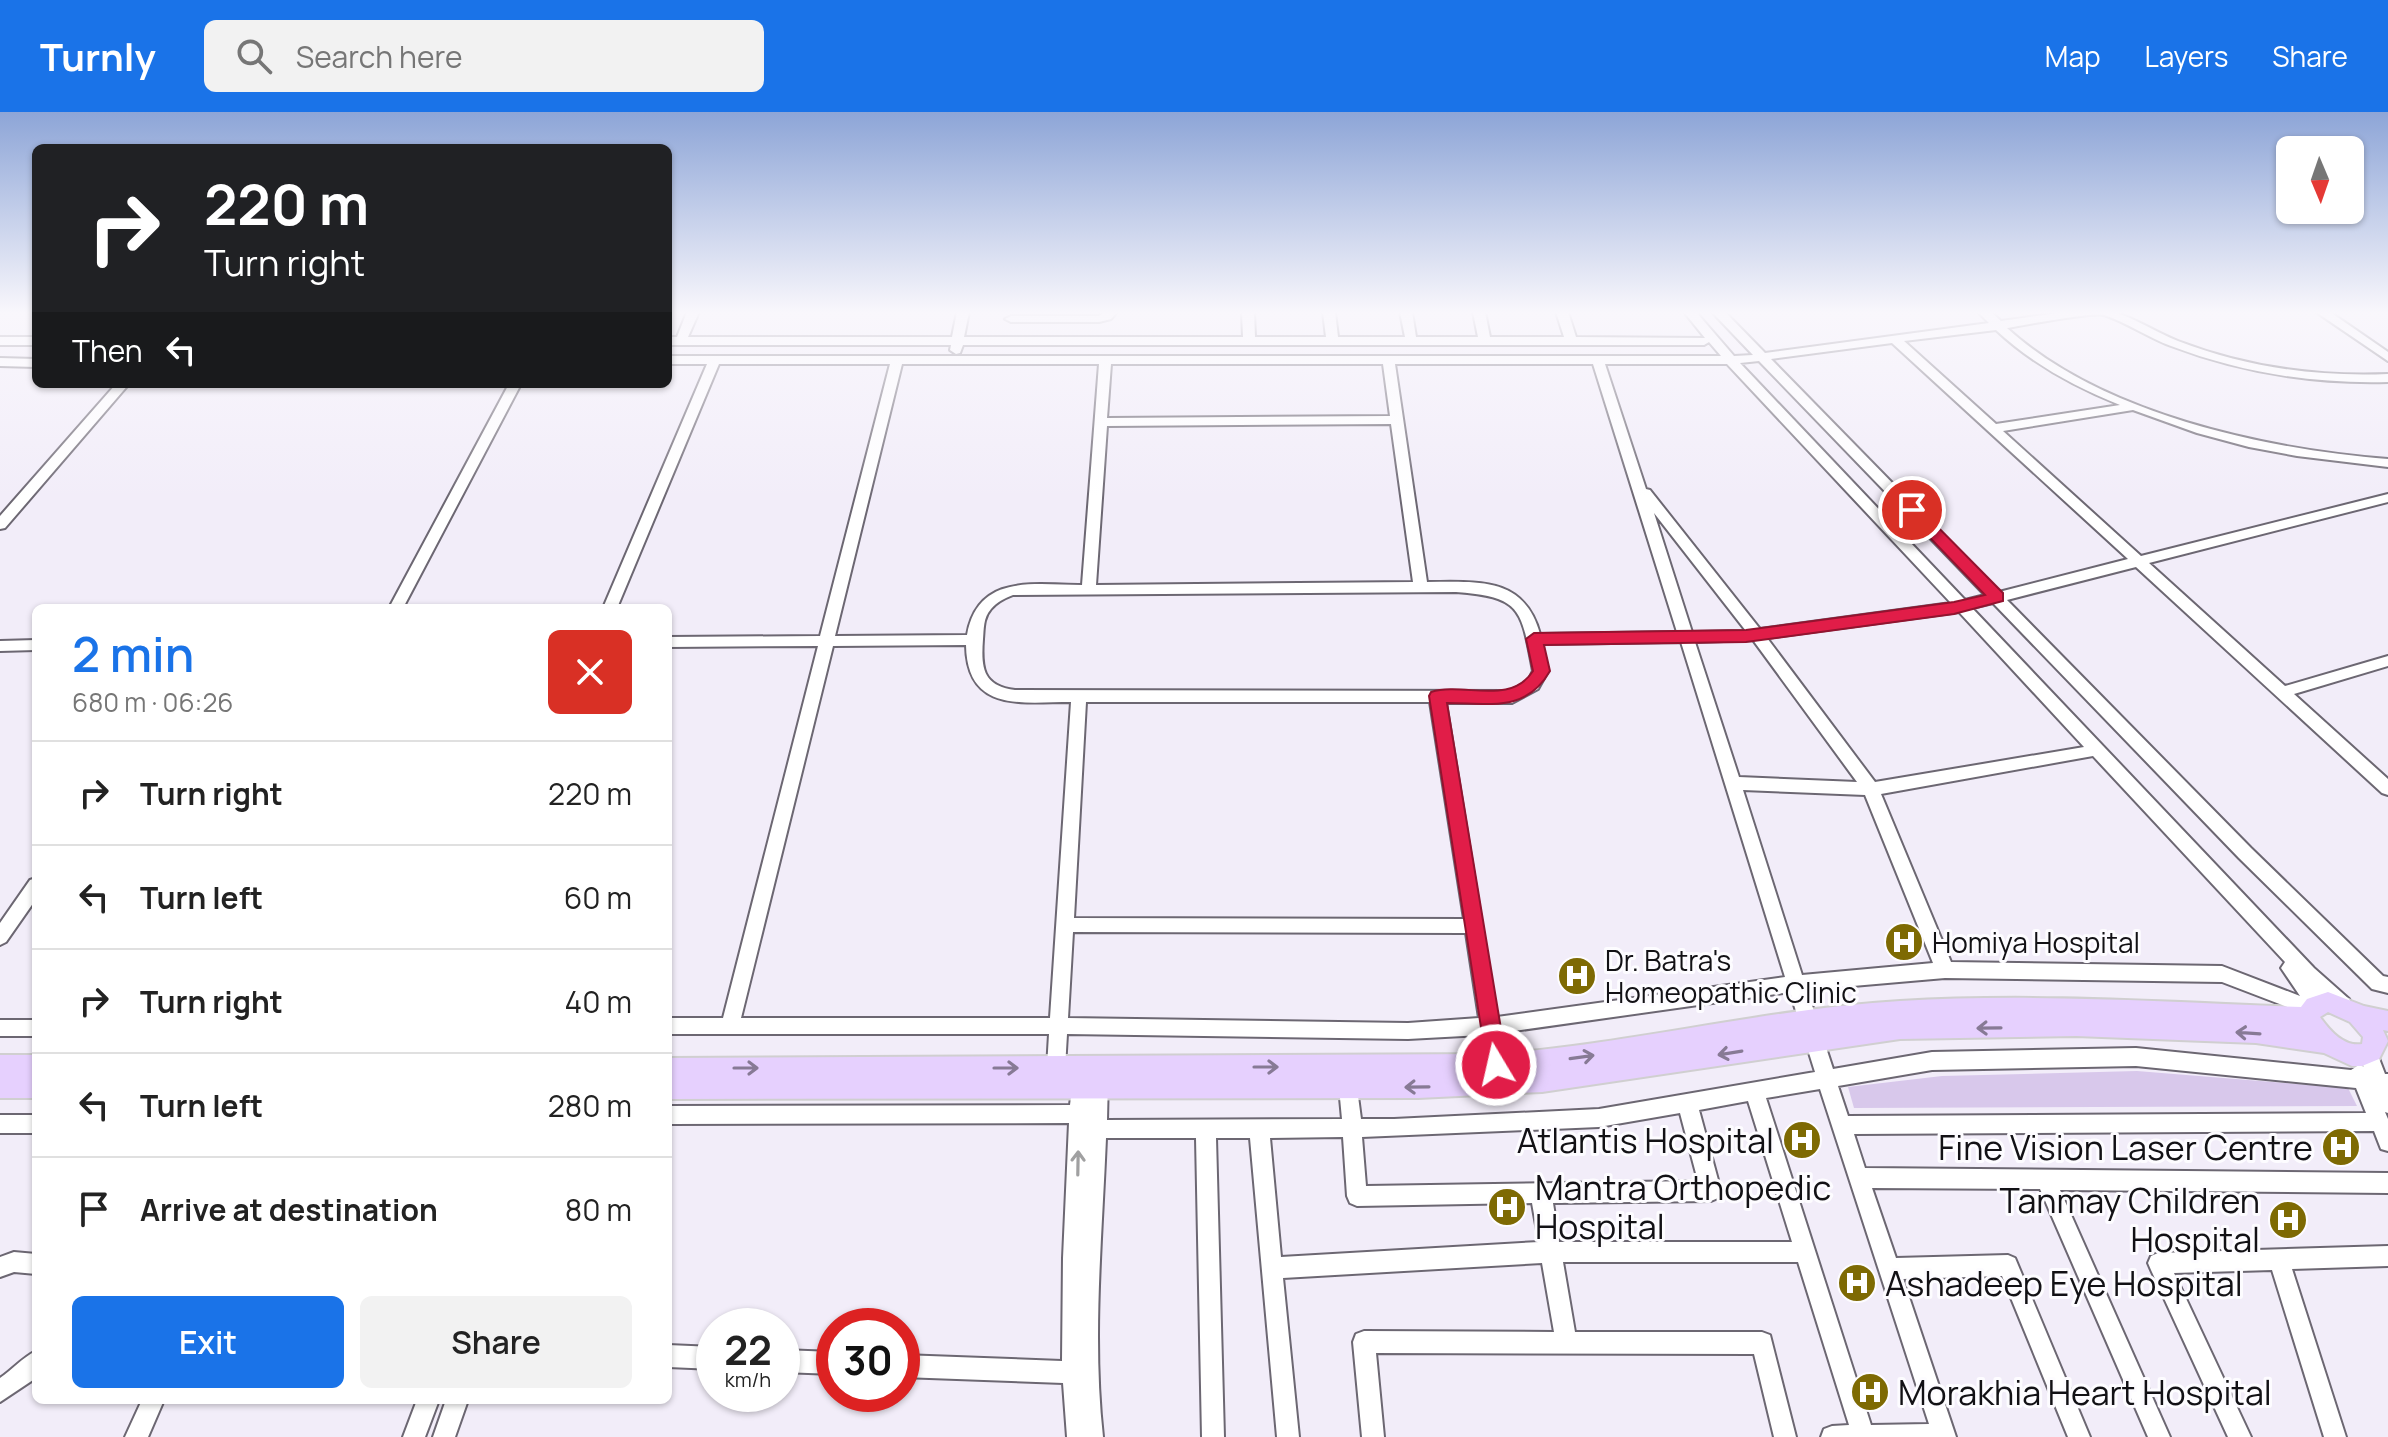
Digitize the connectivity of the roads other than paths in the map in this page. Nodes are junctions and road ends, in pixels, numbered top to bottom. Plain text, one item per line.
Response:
1 (709, 374) edge
2 (893, 374) edge
3 (1104, 374) edge
4 (1391, 374) edge
5 (1603, 374) edge
6 (1741, 374) edge
7 (1779, 374) edge
8 (1932, 374) edge
9 (2067, 374) edge
10 (2295, 374) edge
11 (2388, 378) edge
12 (120, 388) edge
13 (513, 388) edge
14 (2136, 406) junction
15 (1397, 420) junction
16 (1101, 422) junction
17 (1992, 429) junction
18 (2388, 463) edge
19 (1639, 486) junction
20 (2388, 498) edge
21 (0, 525) edge
22 (2138, 562) junction
23 (1421, 587) junction
24 (1089, 590) junction
25 (1997, 597) junction
26 (398, 604) edge
27 (612, 604) edge
28 (1958, 607) junction
29 (1757, 635) junction
30 (1534, 639) junction
31 (1688, 639) junction
32 (976, 640) junction
33 (828, 641) junction
34 (672, 642) edge
35 (32, 645) edge
36 (0, 646) edge
37 (2388, 661) edge
38 (2282, 692) junction
39 (1079, 696) junction
40 (1437, 696) junction
41 (2088, 752) junction
42 (1735, 783) junction
43 (1871, 789) junction
44 (2388, 789) edge
45 (32, 891) edge
46 (1065, 925) junction
47 (1474, 926) junction
48 (0, 937) edge
49 (1945, 970) junction
50 (1798, 983) junction
51 (2388, 985) edge
52 (2312, 1010) junction
53 (2352, 1011) junction
54 (730, 1025) junction
55 (672, 1026) edge
56 (1059, 1026) junction
57 (1490, 1026) junction
58 (0, 1028) edge
59 (32, 1028) edge
60 (1813, 1030) junction
61 (2365, 1042) edge
62 (1496, 1065) junction
63 (0, 1066) edge
64 (32, 1066) edge
65 (1056, 1068) junction
66 (672, 1069) edge
67 (1827, 1077) junction
68 (1090, 1078) junction
69 (2376, 1081) edge
70 (0, 1087) edge
71 (32, 1087) edge
72 (1349, 1087) junction
73 (672, 1088) edge
74 (1754, 1090) junction
75 (1687, 1102) junction
76 (2384, 1113) edge
77 (672, 1115) edge
78 (1090, 1120) junction
79 (0, 1124) edge
80 (32, 1124) edge
81 (1842, 1125) junction
82 (1352, 1128) junction
83 (1206, 1129) junction
84 (1259, 1129) junction
85 (2388, 1142) edge
86 (1858, 1178) junction
87 (2046, 1180) junction
88 (2388, 1183) edge
89 (1541, 1194) junction
90 (1551, 1252) junction
91 (1805, 1252) junction
92 (2388, 1256) edge
93 (32, 1259) edge
94 (2279, 1260) junction
95 (0, 1267) edge
96 (1272, 1268) junction
97 (1888, 1269) junction
98 (1566, 1342) junction
99 (672, 1356) edge
100 (696, 1357) edge
101 (32, 1366) edge
102 (920, 1367) edge
103 (1080, 1373) junction
104 (0, 1391) edge
105 (151, 1404) edge
106 (426, 1404) edge
107 (456, 1404) edge
108 (1944, 1436) edge
109 (136, 1437) edge
110 (414, 1437) edge
111 (444, 1437) edge
112 (1078, 1437) edge
113 (1092, 1437) edge
114 (1213, 1437) edge
115 (1288, 1437) edge
116 (1373, 1437) edge
117 (1785, 1437) edge
118 (1832, 1437) edge
119 (1864, 1437) edge
120 (2079, 1437) edge
121 (2159, 1437) edge
122 (2240, 1437) edge
123 (2335, 1437) edge

1 - 27 street
2 - 33 street
3 - 16 street
4 - 15 street
5 - 19 street
6 - 28 street
7 - 25 street
8 - 17 street
9 - 14 street
10 - 11 street
12 - 21 street
13 - 26 street
14 - 17 street
14 - 18 street
15 - 16 street
15 - 23 street
16 - 24 street
17 - 22 street
19 - 29 street
19 - 31 street
20 - 22 street
22 - 25 street
22 - 38 street
23 - 24 street
23 - 30 street
24 - 32 street
25 - 28 street
25 - 51 street
28 - 29 street
28 - 41 street
28 - 53 street
29 - 31 street
29 - 43 street
30 - 31 street
30 - 40 street
31 - 42 street
32 - 33 street
32 - 39 street
33 - 34 street
33 - 54 street
35 - 36 street
37 - 38 street
38 - 44 street
39 - 40 street
39 - 46 street
40 - 47 street
41 - 43 street
41 - 52 street
42 - 43 street
42 - 50 street
43 - 49 street
45 - 48 street
46 - 47 street
46 - 56 street
47 - 57 street
49 - 50 street
49 - 52 street
50 - 57 street
50 - 60 street
52 - 53 main road
52 - 60 main road
52 - 61 main road
53 - 61 main road
54 - 55 street
54 - 56 street
56 - 57 street
56 - 65 street
57 - 62 street
58 - 59 street
61 -> 60 main road
62 -> 60 main road
60 - 67 street
60 -> 72 main road
61 - 69 street
68 -> 62 main road
63 - 64 main road
66 -> 65 main road
65 - 68 main road
67 - 69 street
67 - 74 street
67 - 81 street
68 - 72 main road
68 - 73 main road
68 - 78 street
69 - 76 street
70 - 71 main road
72 - 82 street
74 - 75 street
74 - 91 street
75 - 82 street
75 - 89 street
76 - 81 street
76 - 85 street
77 - 78 street
78 - 83 street
78 - 103 street
79 - 80 street
81 - 86 street
82 - 84 street
82 - 89 street
83 - 84 street
83 - 114 street
84 - 96 street
86 - 87 street
86 - 97 street
87 - 88 street
87 - 121 street
89 - 90 street
90 - 91 street
90 - 96 street
90 - 98 street
91 - 119 street
92 - 94 street
93 - 95 street
94 - 122 street
94 - 123 street
96 - 115 street
97 - 108 street
97 - 120 street
98 - 116 street
98 - 117 street
99 - 100 street
101 - 104 street
102 - 103 street
103 - 112 street
103 - 113 street
105 - 109 street
106 - 110 street
107 - 111 street
108 - 119 street
118 - 119 street

